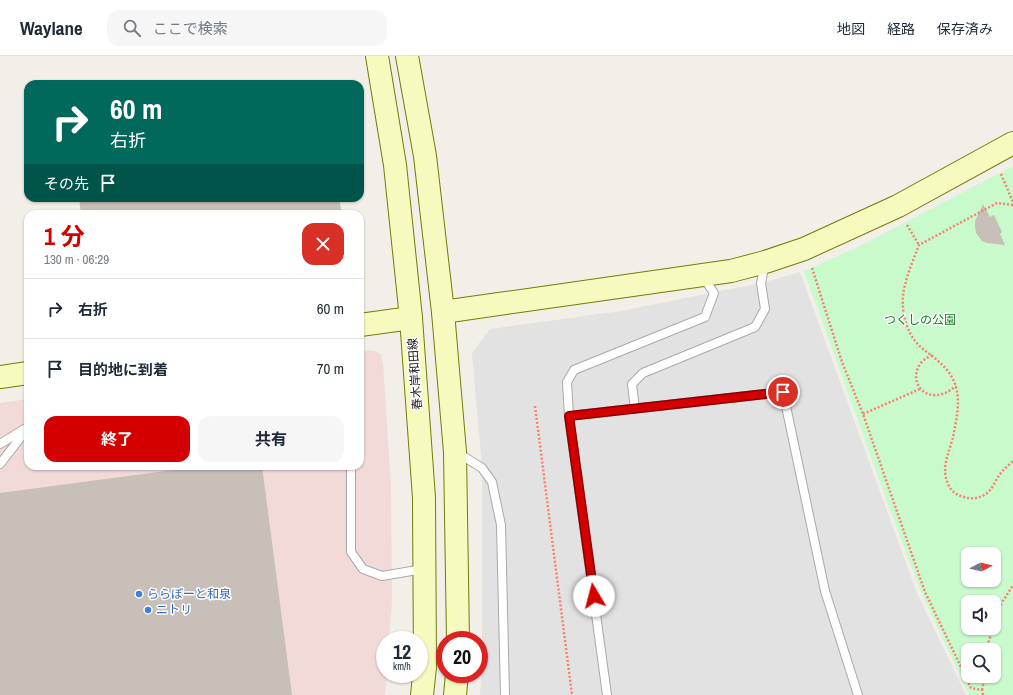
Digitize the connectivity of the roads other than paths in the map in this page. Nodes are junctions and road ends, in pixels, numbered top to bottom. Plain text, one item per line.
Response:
1 (377, 56) edge
2 (408, 56) edge
3 (1013, 144) edge
4 (765, 262) junction
5 (701, 274) junction
6 (443, 312) junction
7 (411, 318) junction
8 (364, 324) edge
9 (24, 374) edge
10 (0, 377) edge
11 (635, 409) junction
12 (569, 416) junction
13 (24, 429) edge
14 (24, 432) edge
15 (0, 444) edge
16 (455, 452) junction
17 (0, 464) edge
18 (351, 470) edge
19 (424, 569) junction
20 (458, 631) edge
21 (456, 683) edge
22 (422, 695) edge
23 (455, 695) edge
24 (505, 695) edge
25 (607, 695) edge
26 (858, 695) edge

1 - 7 main road, 春木岸和田線
2 - 6 main road
3 - 4 main road
4 - 5 main road
4 - 11 lane
5 - 6 main road
5 - 12 lane
6 - 16 main road
7 - 8 main road
7 - 19 main road, 春木岸和田線
9 - 10 main road
11 - 12 lane
11 - 26 lane
12 - 25 lane
13 - 15 lane
14 - 17 lane
16 - 20 main road
16 - 24 lane
18 - 19 lane
19 - 22 main road, 春木岸和田線
21 - 23 main road

